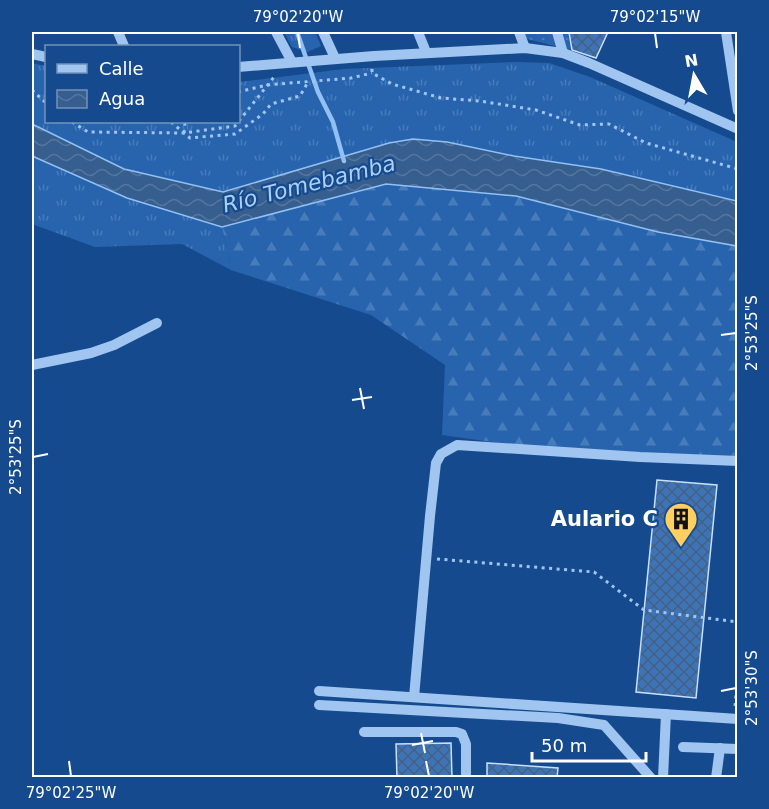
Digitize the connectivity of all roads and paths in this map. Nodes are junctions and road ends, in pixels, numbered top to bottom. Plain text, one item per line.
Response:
1 (276, 32) edge
2 (323, 32) edge
3 (418, 32) edge
4 (519, 32) edge
5 (557, 32) edge
6 (726, 32) edge
7 (525, 48) junction
8 (426, 52) junction
9 (563, 53) junction
10 (375, 56) junction
11 (335, 58) junction
12 (296, 62) junction
13 (240, 68) edge
14 (372, 73) junction
15 (308, 82) junction
16 (267, 85) junction
17 (32, 90) edge
18 (240, 92) edge
19 (45, 102) edge
20 (738, 111) edge
21 (240, 120) edge
22 (74, 123) edge
23 (172, 123) edge
24 (185, 123) edge
25 (237, 123) edge
26 (738, 129) edge
27 (184, 133) junction
28 (738, 169) edge
29 (157, 323) dead end
30 (32, 365) edge
31 (738, 461) edge
32 (427, 558) junction
33 (738, 622) edge
34 (738, 672) edge
35 (319, 691) dead end
36 (414, 697) junction
37 (319, 705) dead end
38 (666, 714) junction
39 (736, 718) edge
40 (364, 732) dead end
41 (683, 747) dead end
42 (720, 748) junction
43 (738, 749) edge
44 (466, 777) edge
45 (651, 777) edge
46 (663, 777) edge
47 (716, 777) edge

1 - 12 street
2 - 11 street
3 - 8 street
4 - 7 street
5 - 9 street
6 - 20 street
7 - 8 street
7 - 9 street
8 - 10 street
9 - 26 street
10 - 11 street
10 - 14 path
11 - 12 street
12 - 13 street
12 - 16 path
14 - 15 path
14 - 28 path
15 - 16 path
15 - 27 path
16 - 18 path
16 - 21 path
17 - 19 path
22 - 27 path
23 - 27 path
24 - 27 path
25 - 27 path
29 - 30 street
31 - 32 street
32 - 33 path
32 - 36 street
34 - 39 path
35 - 36 street
36 - 38 street
37 - 45 street
38 - 39 street
38 - 46 street
40 - 44 street
41 - 42 street
42 - 43 street
42 - 47 street

